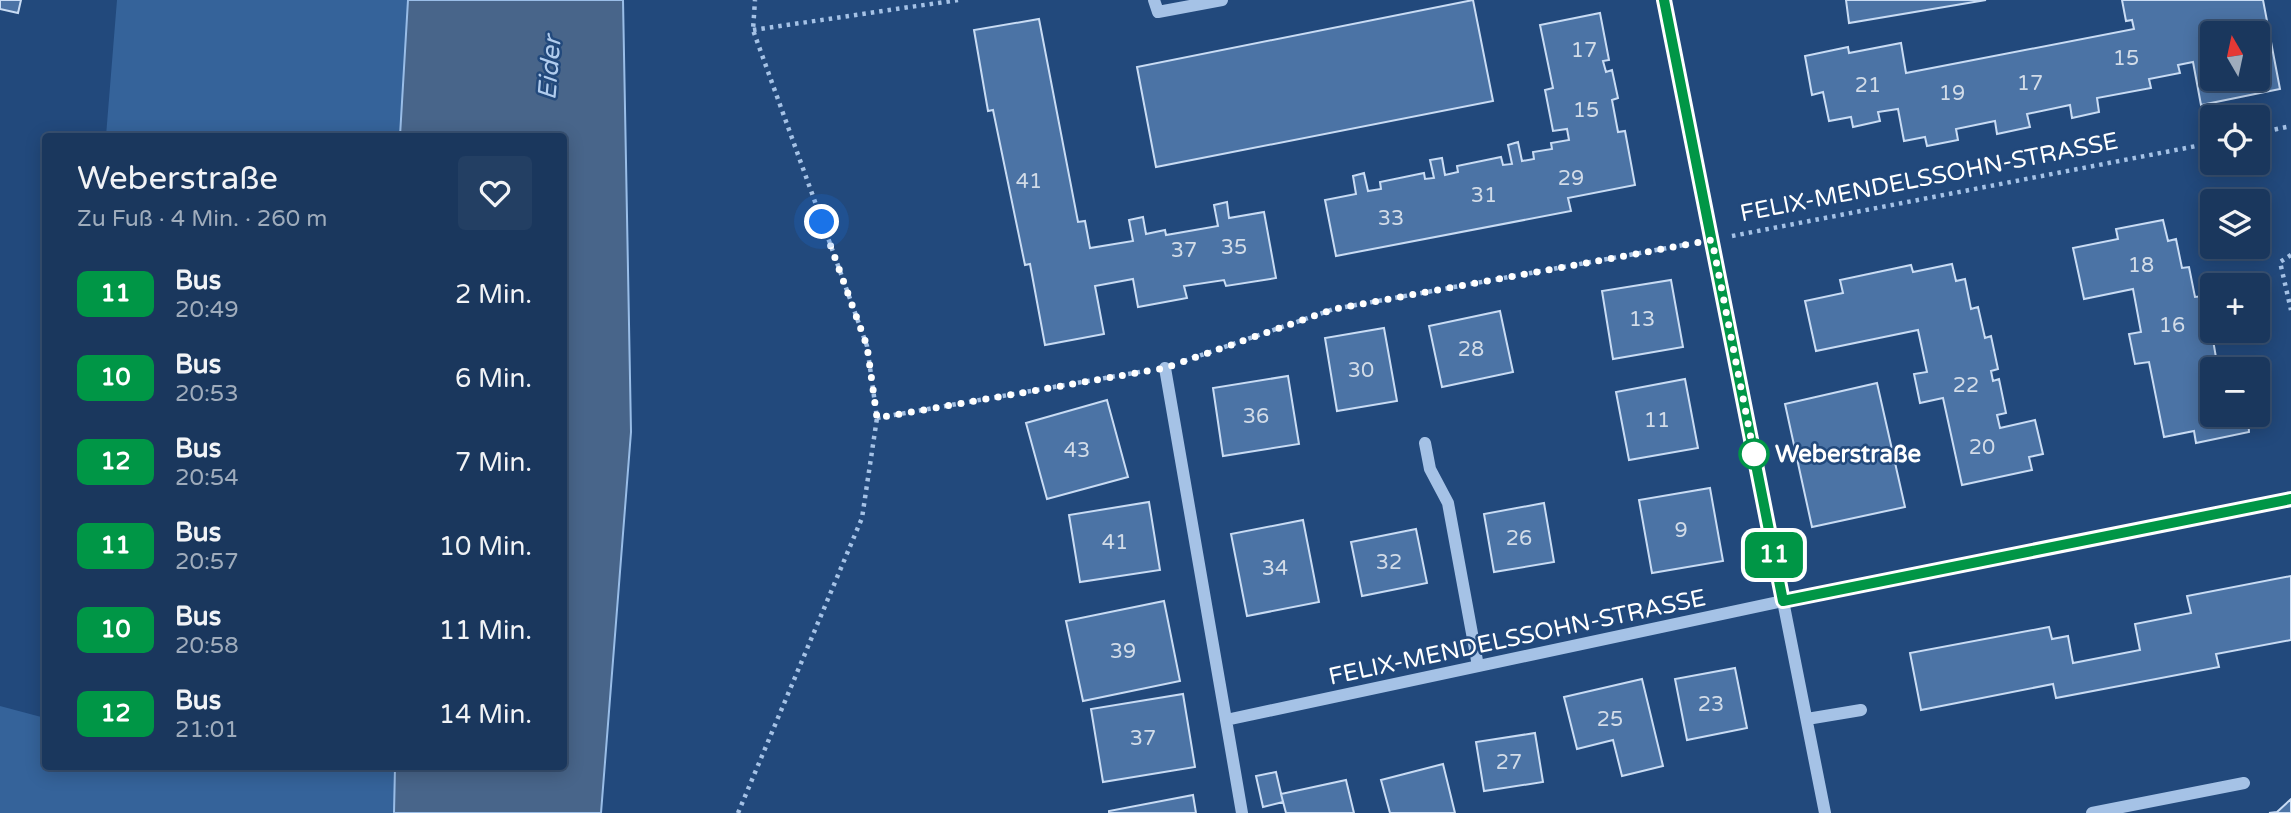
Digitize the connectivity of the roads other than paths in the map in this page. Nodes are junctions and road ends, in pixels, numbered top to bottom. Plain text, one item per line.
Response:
1 (1222, 0) edge
2 (1664, 0) edge
3 (1156, 6) edge
4 (1165, 368) road end
5 (1425, 443) dead end
6 (2291, 499) edge
7 (1783, 601) junction
8 (1478, 666) junction
9 (1861, 710) dead end
10 (1807, 719) junction
11 (1226, 720) junction
12 (2244, 783) dead end
13 (1242, 813) edge
14 (1825, 813) edge
15 (2092, 813) edge

1 - 3 street
2 - 7 street
4 - 11 street
5 - 8 street
6 - 7 street, FELIX-MENDELSSOHN-STRASSE
7 - 8 street, FELIX-MENDELSSOHN-STRASSE
7 - 10 street
8 - 11 street, FELIX-MENDELSSOHN-STRASSE
9 - 10 street
10 - 14 street
11 - 13 street
12 - 15 street

